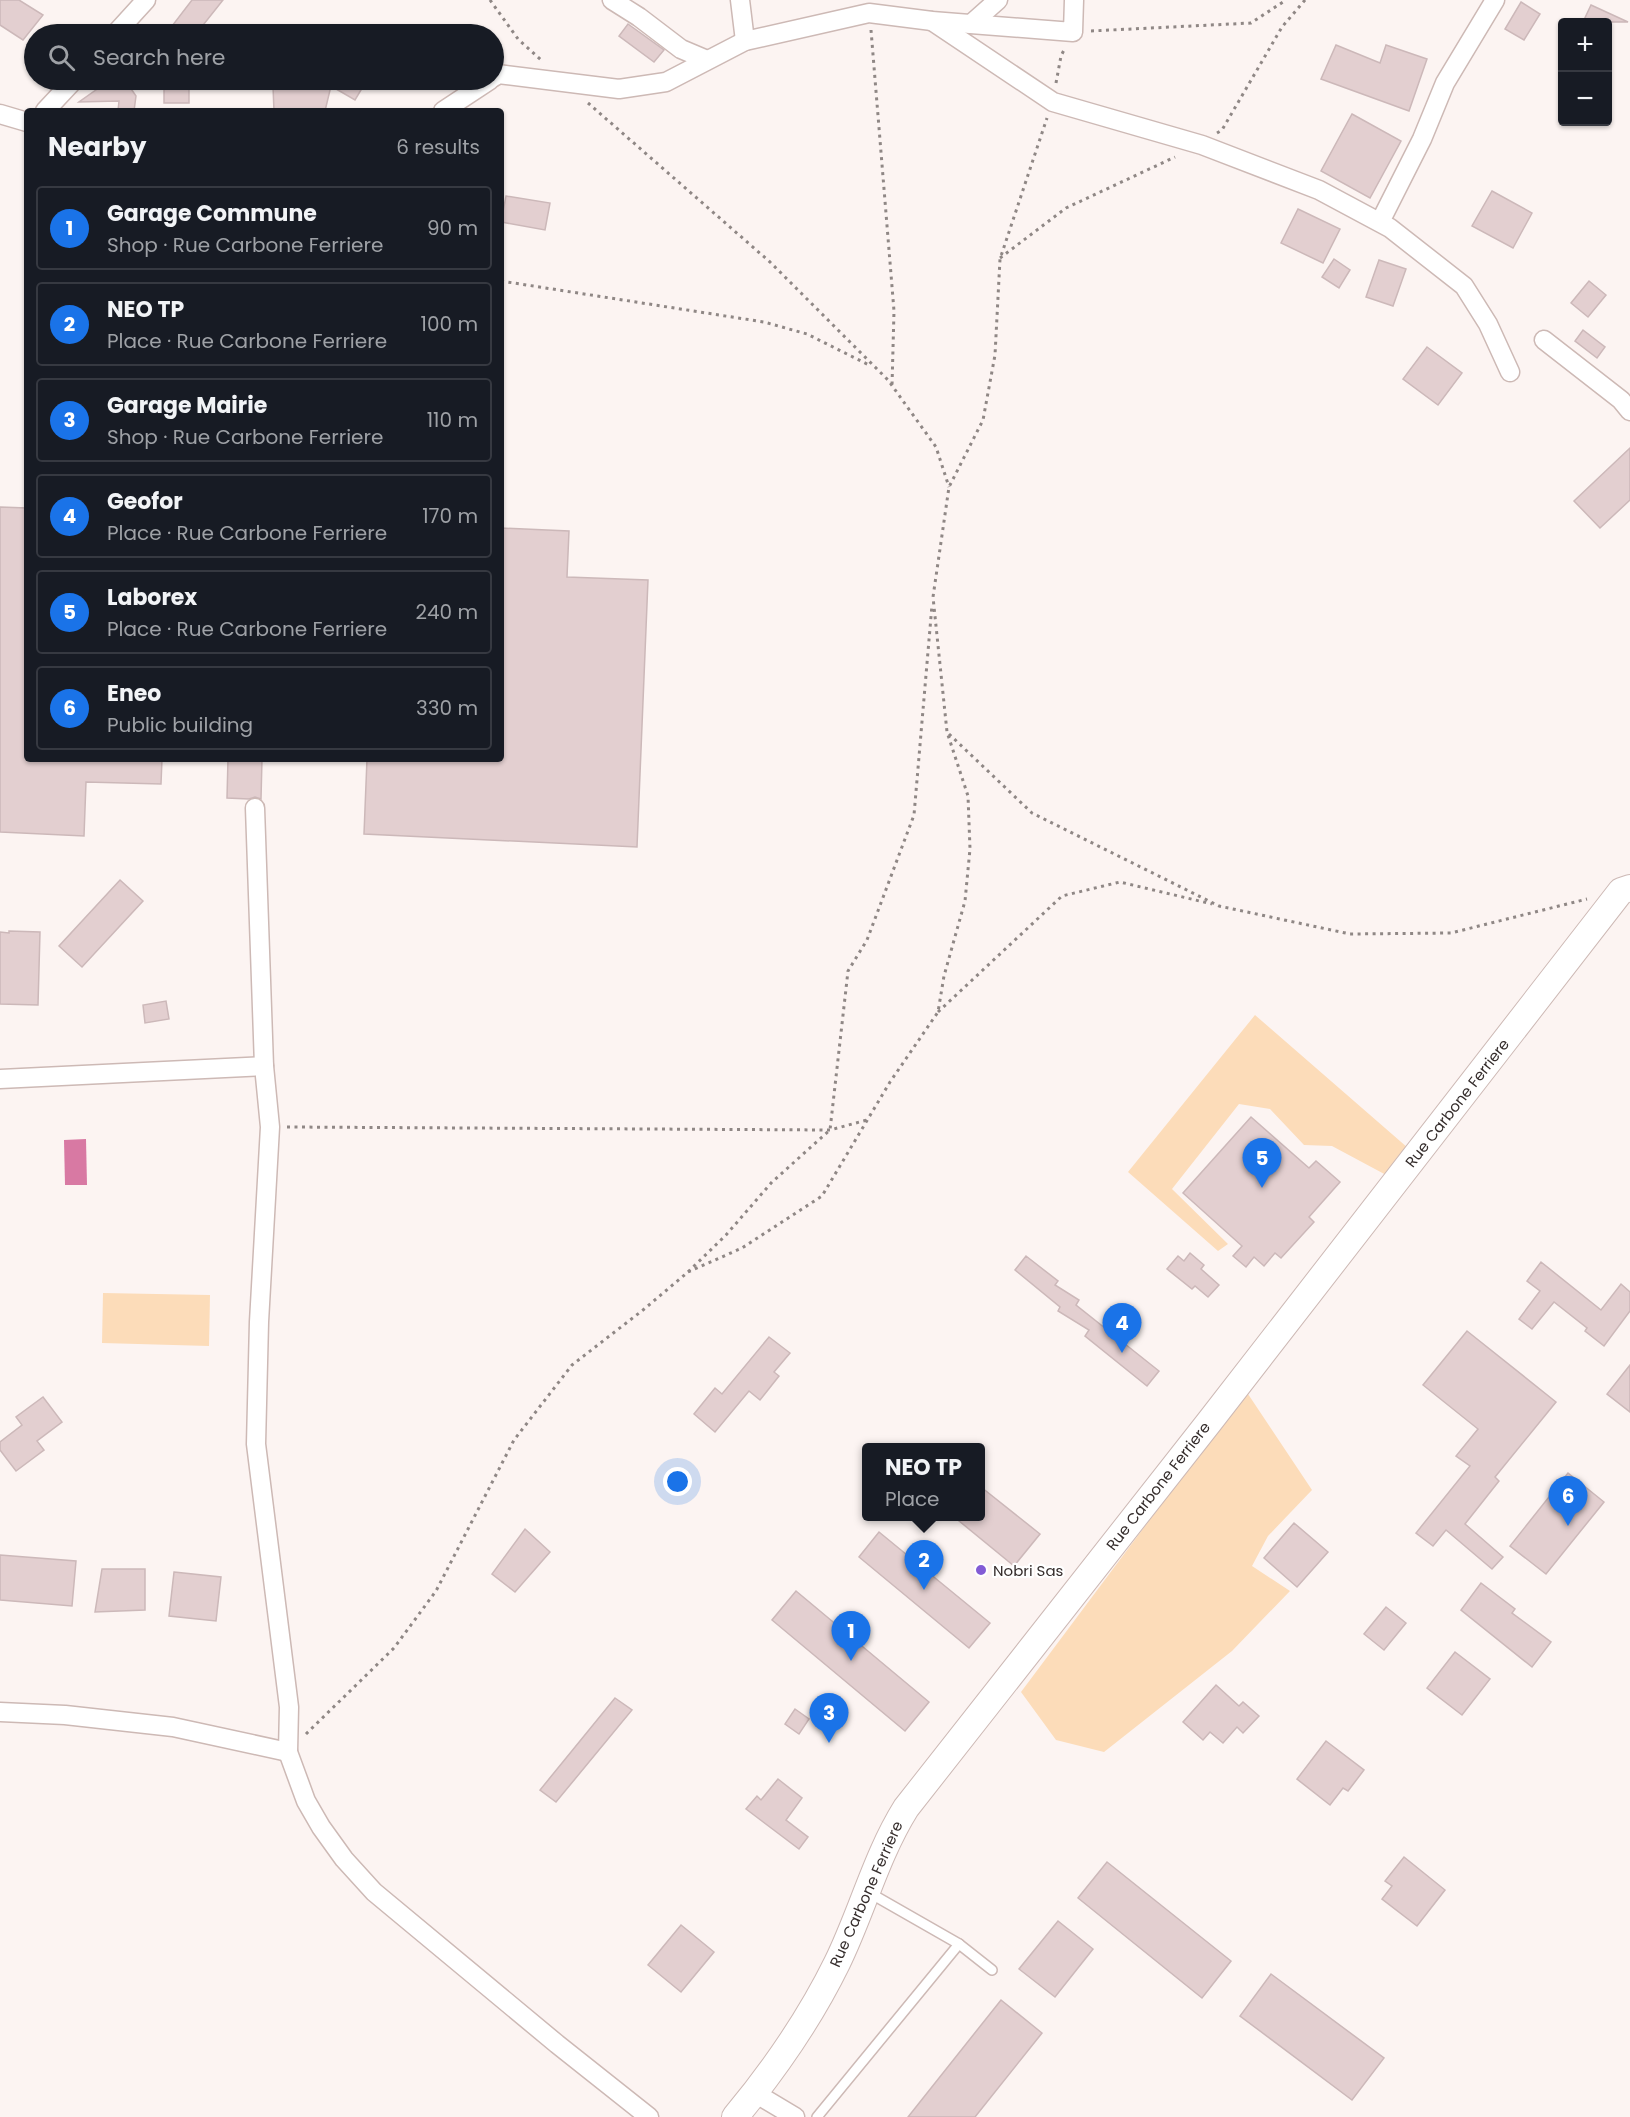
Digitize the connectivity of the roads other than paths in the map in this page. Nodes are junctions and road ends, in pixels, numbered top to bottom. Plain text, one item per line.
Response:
1 (146, 0) edge
2 (612, 0) edge
3 (740, 0) edge
4 (998, 0) edge
5 (1074, 0) edge
6 (1495, 0) edge
7 (870, 7) edge
8 (932, 21) junction
9 (124, 24) edge
10 (972, 24) junction
11 (745, 41) junction
12 (707, 60) junction
13 (504, 75) edge
14 (65, 90) edge
15 (474, 90) edge
16 (48, 108) edge
17 (447, 108) edge
18 (0, 114) edge
19 (24, 122) edge
20 (1380, 222) junction
21 (1544, 340) dead end
22 (1510, 372) dead end
23 (1630, 411) edge
24 (255, 808) dead end
25 (1630, 888) edge
26 (264, 1066) junction
27 (0, 1079) edge
28 (0, 1712) edge
29 (288, 1752) junction
30 (865, 1891) junction
31 (960, 1944) junction
32 (992, 1970) dead end
33 (755, 2092) junction
34 (649, 2117) edge
35 (735, 2117) edge
36 (795, 2117) edge
37 (817, 2117) edge

1 - 9 street
2 - 12 street
3 - 11 street
4 - 10 street
5 - 10 street
6 - 20 street
7 - 8 street
7 - 11 street
8 - 10 street
8 - 20 street
11 - 12 street
12 - 13 street
14 - 16 street
15 - 17 street
18 - 19 street
20 - 22 street
21 - 23 street
24 - 26 street
25 - 30 street, Rue Carbone Ferriere
26 - 27 street
26 - 29 street
28 - 29 street
29 - 34 street
30 - 31 lane
30 - 33 street, Rue Carbone Ferriere
31 - 32 lane
31 - 37 lane
33 - 35 street, Rue Carbone Ferriere
33 - 36 street

